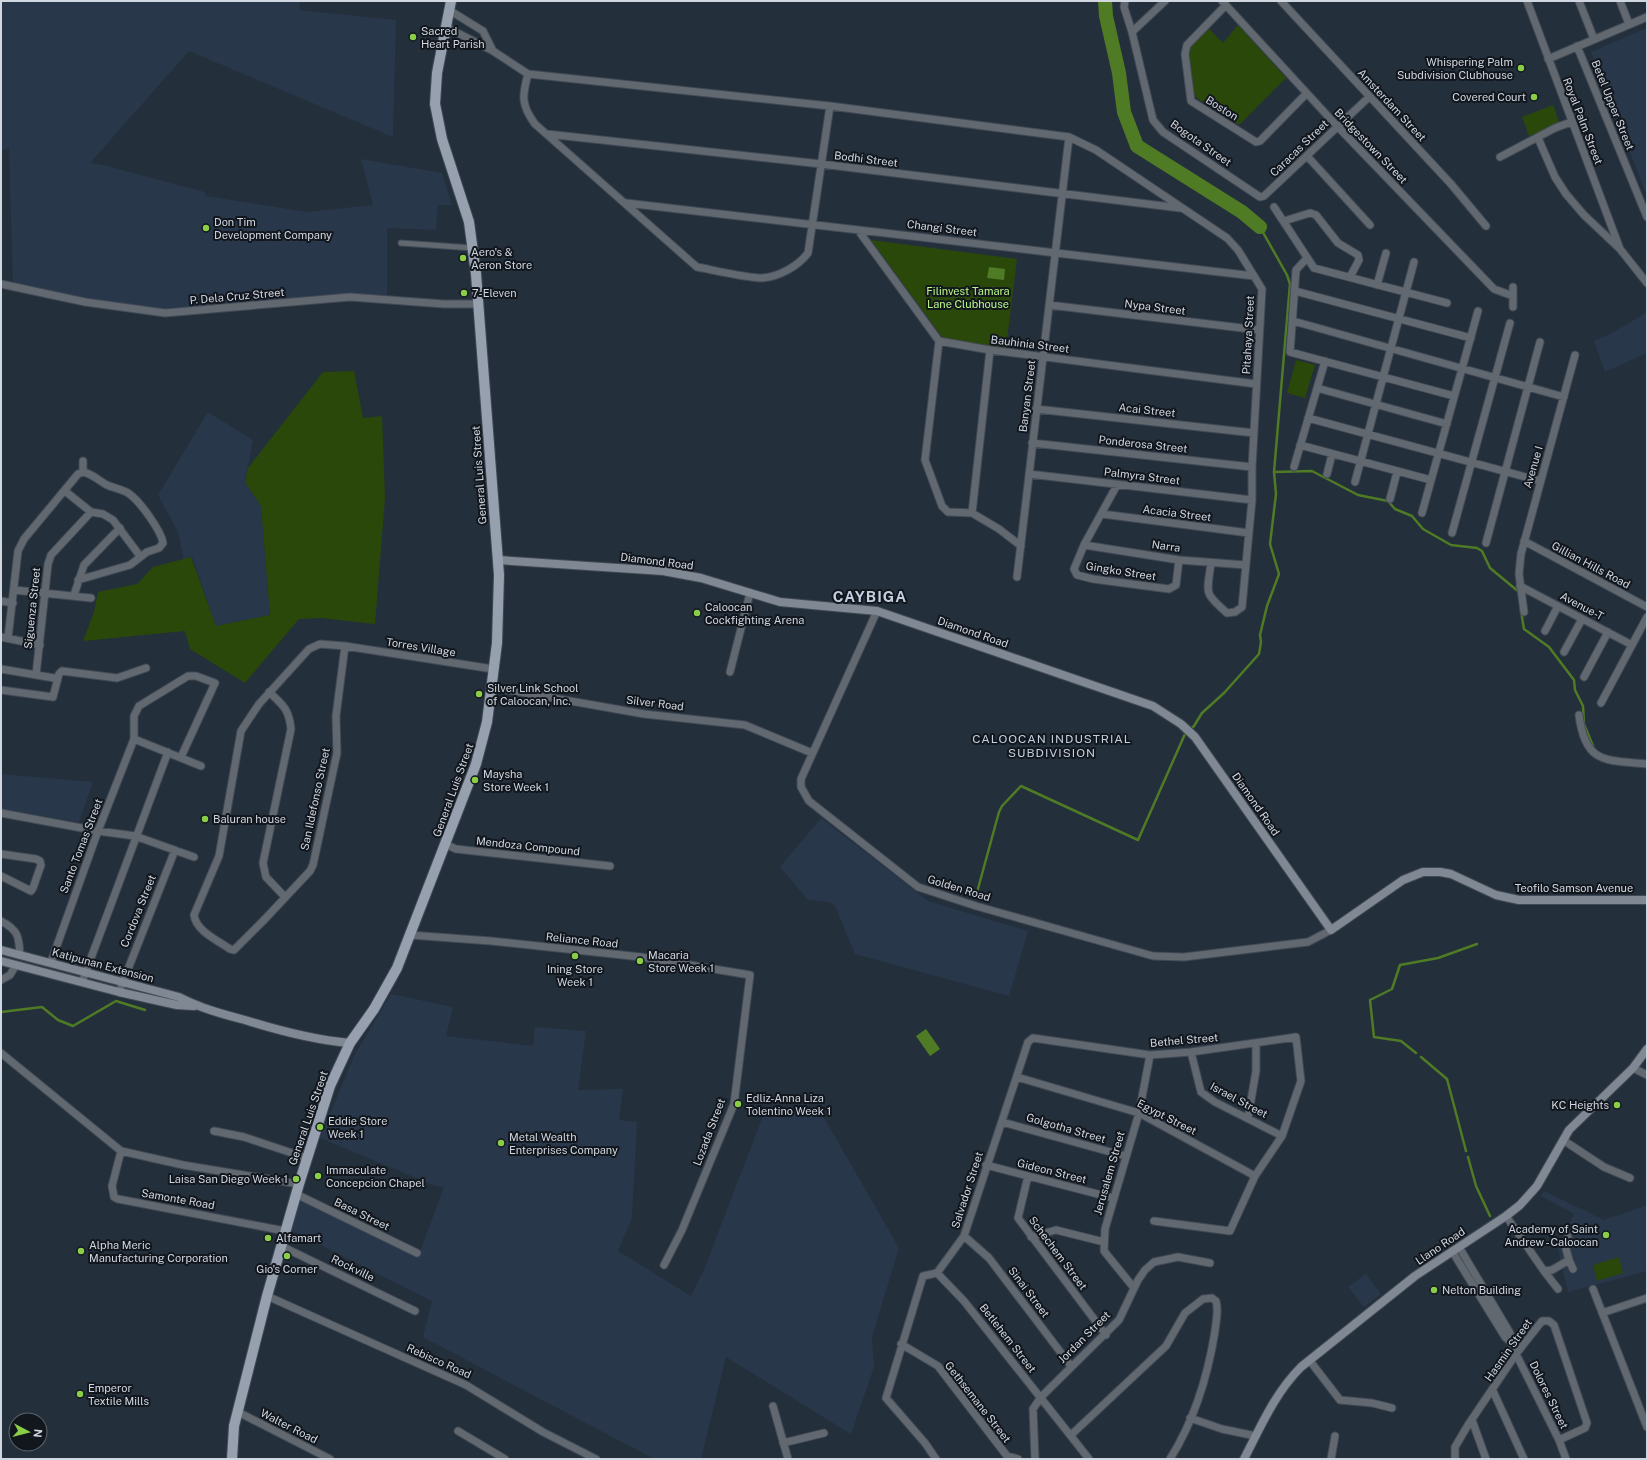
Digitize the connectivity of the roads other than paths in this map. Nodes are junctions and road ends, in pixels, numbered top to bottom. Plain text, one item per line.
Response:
1 (1125, 1) edge
2 (1165, 1) edge
3 (1281, 1) edge
4 (1526, 1) edge
5 (1579, 1) edge
6 (1620, 1) edge
7 (1224, 3) edge
8 (450, 6) edge
9 (1647, 17) edge
10 (1629, 24) junction
11 (446, 27) junction
12 (1132, 32) junction
13 (1594, 39) junction
14 (1577, 46) junction
15 (493, 51) junction
16 (1548, 59) junction
17 (528, 74) junction
18 (1306, 94) junction
19 (1369, 97) junction
20 (830, 106) junction
21 (1571, 122) junction
22 (1337, 126) junction
23 (547, 134) junction
24 (1069, 136) junction
25 (1538, 138) junction
26 (1307, 156) junction
27 (1500, 157) dead end
28 (821, 164) junction
29 (1061, 195) junction
30 (1260, 197) joint
31 (626, 203) junction
32 (1274, 207) dead end
33 (1182, 208) junction
34 (1647, 217) edge
35 (1284, 222) junction
36 (813, 225) junction
37 (1370, 225) dead end
38 (1486, 226) dead end
39 (858, 230) junction
40 (401, 243) dead end
41 (474, 248) junction
42 (1620, 249) junction
43 (1386, 252) dead end
44 (1055, 253) junction
45 (1307, 258) junction
46 (1414, 262) dead end
47 (1254, 276) junction
48 (1350, 277) junction
49 (1647, 283) edge
50 (1, 284) edge
51 (1377, 285) junction
52 (1513, 287) dead end
53 (1295, 291) junction
54 (1406, 292) junction
55 (1513, 296) junction
56 (1447, 303) dead end
57 (477, 304) junction
58 (1048, 305) junction
59 (1513, 307) dead end
60 (1478, 311) dead end
61 (1399, 319) junction
62 (1293, 321) junction
63 (1510, 323) dead end
64 (1259, 330) junction
65 (1471, 338) junction
66 (939, 341) junction
67 (1540, 342) dead end
68 (1391, 348) junction
69 (990, 350) junction
70 (1575, 355) dead end
71 (1042, 357) junction
72 (1325, 361) junction
73 (1462, 368) junction
74 (1383, 377) junction
75 (1494, 378) junction
76 (1256, 384) junction
77 (1528, 387) junction
78 (1317, 388) junction
79 (1454, 396) junction
80 (1564, 397) junction
81 (1376, 405) junction
82 (1036, 409) junction
83 (1308, 418) junction
84 (1447, 424) junction
85 (1254, 433) junction
86 (1368, 434) junction
87 (1032, 443) junction
88 (1300, 444) junction
89 (1438, 453) junction
90 (1332, 454) junction
91 (82, 461) dead end
92 (1360, 462) junction
93 (1471, 462) junction
94 (1252, 467) junction
95 (1294, 467) dead end
96 (83, 472) junction
97 (1397, 472) junction
98 (1505, 472) junction
99 (1029, 474) junction
100 (1327, 474) dead end
101 (1431, 480) junction
102 (1540, 481) junction
103 (1355, 482) dead end
104 (1117, 485) junction
105 (65, 491) junction
106 (1390, 499) dead end
107 (1252, 500) junction
108 (91, 512) junction
109 (972, 513) junction
110 (1422, 513) dead end
111 (1102, 514) junction
112 (120, 528) junction
113 (1249, 533) junction
114 (1452, 533) dead end
115 (1524, 541) junction
116 (1486, 543) dead end
117 (1084, 545) junction
118 (1020, 546) junction
119 (140, 556) junction
120 (498, 560) junction
121 (1179, 560) junction
122 (1211, 563) junction
123 (1246, 564) junction
124 (1017, 577) dead end
125 (78, 580) junction
126 (1520, 586) junction
127 (14, 590) junction
128 (750, 593) junction
129 (46, 594) junction
130 (74, 595) junction
131 (91, 598) dead end
132 (1, 601) edge
133 (13, 603) junction
134 (1558, 606) junction
135 (1647, 607) edge
136 (877, 610) junction
137 (1524, 612) dead end
138 (1647, 617) edge
139 (1582, 619) junction
140 (1545, 631) dead end
141 (1608, 632) junction
142 (4, 638) edge
143 (40, 645) junction
144 (1632, 645) junction
145 (345, 646) junction
146 (1564, 652) dead end
147 (146, 668) dead end
148 (493, 669) junction
149 (1, 670) edge
150 (730, 672) dead end
151 (36, 675) junction
152 (1584, 677) dead end
153 (54, 678) dead end
154 (491, 687) junction
155 (1, 690) edge
156 (269, 692) junction
157 (1601, 703) dead end
158 (1579, 715) dead end
159 (134, 739) junction
160 (168, 752) junction
161 (812, 753) junction
162 (181, 757) junction
163 (1647, 764) edge
164 (201, 766) dead end
165 (1, 813) edge
166 (98, 831) junction
167 (136, 836) junction
168 (445, 844) junction
169 (175, 850) junction
170 (1, 854) edge
171 (194, 856) dead end
172 (610, 866) dead end
173 (1, 876) edge
174 (285, 897) junction
175 (1647, 900) edge
176 (1, 921) edge
177 (1331, 930) junction
178 (410, 935) junction
179 (1, 950) edge
180 (20, 955) junction
181 (1, 961) edge
182 (51, 962) junction
183 (16, 965) junction
184 (86, 971) junction
185 (750, 976) joint
186 (1, 980) edge
187 (123, 981) junction
188 (82, 982) junction
189 (119, 992) junction
190 (197, 1006) junction
191 (1028, 1042) joint
192 (350, 1043) junction
193 (1256, 1044) junction
194 (1647, 1049) edge
195 (1191, 1052) junction
196 (1, 1053) edge
197 (1150, 1055) junction
198 (1633, 1068) junction
199 (1647, 1075) edge
200 (1017, 1078) junction
201 (1139, 1113) junction
202 (1248, 1118) junction
203 (1002, 1122) junction
204 (214, 1131) dead end
205 (1282, 1136) junction
206 (1563, 1140) junction
207 (121, 1151) junction
208 (1125, 1156) junction
209 (307, 1158) junction
210 (986, 1165) junction
211 (1028, 1176) junction
212 (1255, 1176) junction
213 (1630, 1178) dead end
214 (299, 1184) junction
215 (296, 1194) junction
216 (1113, 1198) junction
217 (1506, 1216) junction
218 (1154, 1221) dead end
219 (285, 1230) junction
220 (964, 1236) junction
221 (1031, 1237) junction
222 (1568, 1237) dead end
223 (1104, 1242) junction
224 (281, 1246) junction
225 (1455, 1249) junction
226 (417, 1253) dead end
227 (1569, 1260) junction
228 (1210, 1263) dead end
229 (664, 1265) dead end
230 (1573, 1269) dead end
231 (1544, 1271) junction
232 (938, 1273) junction
233 (1134, 1288) junction
234 (1558, 1289) dead end
235 (1593, 1289) dead end
236 (267, 1296) junction
237 (1647, 1298) edge
238 (415, 1311) dead end
239 (1602, 1312) junction
240 (1106, 1334) junction
241 (901, 1344) junction
242 (1516, 1354) junction
243 (1310, 1361) junction
244 (1071, 1366) junction
245 (1493, 1391) junction
246 (1041, 1397) junction
247 (773, 1406) dead end
248 (1392, 1408) dead end
249 (238, 1412) junction
250 (1190, 1418) junction
251 (1472, 1420) junction
252 (1647, 1427) edge
253 (458, 1431) dead end
254 (824, 1433) dead end
255 (1071, 1435) junction
256 (1256, 1436) junction
257 (1334, 1436) dead end
258 (1559, 1440) junction
259 (783, 1443) junction
260 (232, 1459) edge
261 (330, 1459) edge
262 (505, 1459) edge
263 (596, 1459) edge
264 (788, 1459) edge
265 (936, 1459) edge
266 (1018, 1459) edge
267 (1035, 1459) edge
268 (1089, 1459) edge
269 (1170, 1459) edge
270 (1244, 1459) edge
271 (1331, 1459) edge
272 (1455, 1459) edge
273 (1486, 1459) edge
274 (1524, 1459) edge
275 (1566, 1459) edge

1 - 12 street, Bogota Street
2 - 12 street
3 - 19 street, Amsterdam Street
4 - 16 street, Royal Palm Street
5 - 13 street
6 - 10 street
7 - 18 street, Bridgestown Street
7 - 18 street, Boston
8 - 11 main road, General Luis Street
8 - 15 street
9 - 10 street
10 - 13 street
11 - 15 street
11 - 41 main road, General Luis Street
12 - 30 street, Bogota Street
13 - 14 street
14 - 16 street
14 - 34 street, Betel Upper Street
15 - 17 street
16 - 21 street, Royal Palm Street
17 - 20 street
17 - 23 street
18 - 22 street, Bridgestown Street
19 - 22 street, Caracas Street
19 - 38 street, Amsterdam Street
20 - 24 street
20 - 28 street
21 - 25 street
21 - 42 street, Royal Palm Street
22 - 26 street, Caracas Street
22 - 55 street, Bridgestown Street
23 - 28 street, Bodhi Street
23 - 31 street
24 - 29 street, Banyan Street
24 - 33 street, Pitahaya Street
25 - 27 street
25 - 42 street
26 - 30 street, Caracas Street
26 - 37 street
28 - 29 street, Bodhi Street
28 - 36 street
29 - 33 street, Bodhi Street
29 - 44 street, Banyan Street
31 - 36 street, Changi Street
31 - 36 street
32 - 35 street
33 - 47 street, Pitahaya Street
35 - 45 street
35 - 48 street
36 - 39 street, Changi Street
39 - 44 street, Changi Street
39 - 66 street
40 - 41 street
41 - 57 main road, General Luis Street
42 - 49 street
43 - 51 street
44 - 47 street, Changi Street
44 - 58 street, Banyan Street
45 - 48 street
45 - 53 street
46 - 54 street
47 - 64 street, Pitahaya Street
48 - 51 street
50 - 57 street, P. Dela Cruz Street
51 - 54 street
52 - 55 street
53 - 61 street
53 - 62 street
54 - 56 street
54 - 61 street
55 - 59 street
57 - 120 main road, General Luis Street
58 - 64 street, Nypa Street
58 - 71 street, Banyan Street
60 - 65 street
61 - 65 street
61 - 68 street
62 - 68 street
62 - 72 street
63 - 75 street
64 - 76 street, Pitahaya Street
65 - 73 street
66 - 69 street, Bauhinia Street
66 - 109 street
67 - 77 street
68 - 73 street
68 - 74 street
69 - 71 street, Bauhinia Street
69 - 109 street
70 - 80 street, Avenue I
71 - 76 street, Bauhinia Street
71 - 82 street, Banyan Street
72 - 74 street
72 - 78 street
73 - 75 street
73 - 79 street
74 - 79 street
74 - 81 street
75 - 77 street
75 - 93 street
76 - 85 street, Pitahaya Street
77 - 80 street
77 - 98 street
78 - 81 street
78 - 83 street
79 - 84 street
80 - 102 street, Avenue I
81 - 84 street
81 - 86 street
82 - 85 street, Acai Street
82 - 87 street, Banyan Street
83 - 86 street
83 - 88 street
84 - 89 street
85 - 94 street, Pitahaya Street
86 - 89 street
86 - 92 street
87 - 94 street, Ponderosa Street
87 - 99 street, Banyan Street
88 - 90 street
88 - 95 street
89 - 93 street
89 - 101 street
90 - 92 street
90 - 100 street
91 - 96 street
92 - 97 street
92 - 103 street
93 - 98 street
93 - 114 street
94 - 107 street, Pitahaya Street
96 - 105 street
96 - 119 street
97 - 101 street
97 - 106 street
98 - 102 street
98 - 116 street
99 - 104 street, Palmyra Street
99 - 118 street, Banyan Street
101 - 110 street
102 - 115 street, Avenue I
104 - 107 street, Palmyra Street
104 - 111 street
105 - 108 street
105 - 127 street
107 - 113 street, Pitahaya Street
108 - 112 street
108 - 129 street, Siguenza Street
109 - 118 street
111 - 113 street, Acacia Street
111 - 117 street
112 - 119 street
112 - 125 street
113 - 123 street, Pitahaya Street
115 - 126 street, Avenue I
115 - 135 street, Gillian Hills Road
117 - 121 street, Narra
117 - 121 street, Gingko Street
118 - 124 street, Banyan Street
119 - 125 street
120 - 128 main road, Diamond Road
120 - 148 main road, General Luis Street
121 - 122 street, Narra
122 - 123 street, Narra
122 - 123 street, Pitahaya Street
125 - 130 street
126 - 134 street, Avenue-T
126 - 137 street, Avenue I
127 - 129 street
127 - 133 street
128 - 136 main road, Diamond Road
128 - 150 street
129 - 130 street
129 - 143 street, Siguenza Street
130 - 131 street
132 - 133 street
133 - 142 street
134 - 139 street, Avenue-T
134 - 140 street
136 - 161 street, Golden Road
136 - 177 main road, Diamond Road
138 - 144 street
139 - 141 street, Avenue-T
139 - 146 street
141 - 144 street, Avenue-T
141 - 152 street
142 - 143 street
143 - 151 street, Siguenza Street
144 - 157 street
145 - 148 street, Torres Village
145 - 156 street, San Ildefonso Street
145 - 174 street, San Ildefonso Street
147 - 155 street
148 - 154 main road, General Luis Street
149 - 151 street
151 - 153 street
154 - 161 street, Silver Road
154 - 168 main road, General Luis Street
156 - 174 street
156 - 174 street, San Ildefonso Street
158 - 163 street
159 - 160 street
159 - 162 street
159 - 166 street, Santo Tomas Street
160 - 162 street
160 - 167 street
161 - 177 street, Golden Road
162 - 164 street
165 - 166 street
166 - 167 street
166 - 182 street, Santo Tomas Street
167 - 169 street
167 - 184 street
168 - 172 street, Mendoza Compound
168 - 178 main road, General Luis Street
169 - 171 street
169 - 187 street, Cordova Street
170 - 173 street
175 - 177 main road, Teofilo Samson Avenue
176 - 180 street
178 - 185 street, Reliance Road
178 - 192 main road, General Luis Street
179 - 180 main road, Katipunan Extension
180 - 182 main road, Katipunan Extension
181 - 183 main road, Katipunan Extension
182 - 184 main road, Katipunan Extension
183 - 186 street
183 - 188 main road, Katipunan Extension
184 - 187 main road, Katipunan Extension
184 - 188 street
185 - 229 street, Lozada Street
187 - 189 street, Cordova Street
187 - 190 main road, Katipunan Extension
188 - 189 main road, Katipunan Extension
189 - 190 main road, Katipunan Extension
190 - 192 main road, Katipunan Extension
191 - 197 street, Bethel Street
191 - 200 street, Salvador Street
192 - 209 main road, General Luis Street
193 - 195 street, Bethel Street
193 - 202 street
193 - 205 street, Bethel Street
194 - 198 main road, Llano Road
195 - 197 street, Bethel Street
195 - 202 street, Israel Street
196 - 207 street
197 - 201 street, Jerusalem Street
198 - 199 street
198 - 206 main road, Llano Road
200 - 201 street, Egypt Street
200 - 203 street, Salvador Street
201 - 208 street, Jerusalem Street
201 - 212 street, Egypt Street
202 - 205 street, Israel Street
203 - 208 street, Golgotha Street
203 - 210 street, Salvador Street
204 - 209 street
205 - 212 street
206 - 213 street
206 - 217 main road, Llano Road
207 - 214 street
207 - 219 street, Samonte Road
208 - 216 street, Jerusalem Street
209 - 214 main road, General Luis Street
210 - 211 street, Gideon Street
210 - 220 street, Salvador Street
211 - 216 street, Gideon Street
211 - 221 street, Schechem Street
212 - 218 street
214 - 215 main road, General Luis Street
215 - 219 main road, General Luis Street
215 - 226 street, Basa Street
216 - 223 street, Jerusalem Street
217 - 225 main road, Llano Road
217 - 231 street
219 - 224 main road, General Luis Street
220 - 232 street, Salvador Street
220 - 244 street, Sinai Street
221 - 223 street
221 - 240 street, Schechem Street
222 - 227 street
223 - 233 street, Jerusalem Street
224 - 236 main road, General Luis Street
224 - 238 street, Rockville
225 - 242 street, Dolores Street
225 - 243 main road, Llano Road
227 - 230 street
227 - 231 street
228 - 233 street, Jordan Street
231 - 234 street
232 - 241 street
232 - 246 street, Betlehem Street
233 - 240 street, Jordan Street
235 - 239 street
236 - 249 main road, General Luis Street
236 - 263 street, Rebisco Road
237 - 239 street
239 - 252 street
240 - 244 street, Jordan Street
241 - 265 street
241 - 266 street, Gethsemane Street
242 - 245 street, Hasmin Street
242 - 258 street, Dolores Street
242 - 258 street, Hasmin Street
243 - 248 street
243 - 256 main road, Llano Road
244 - 246 street, Jordan Street
245 - 251 street, Hasmin Street
245 - 274 street
246 - 255 street, Betlehem Street
246 - 267 street, Jordan Street
247 - 259 street
249 - 260 main road, General Luis Street
249 - 261 street, Walter Road
250 - 255 street
250 - 256 street
250 - 269 street
251 - 272 street, Hasmin Street
251 - 273 street
253 - 262 street
254 - 259 street
255 - 268 street, Betlehem Street
256 - 270 main road, Llano Road
257 - 271 street
258 - 275 street, Dolores Street
259 - 264 street

